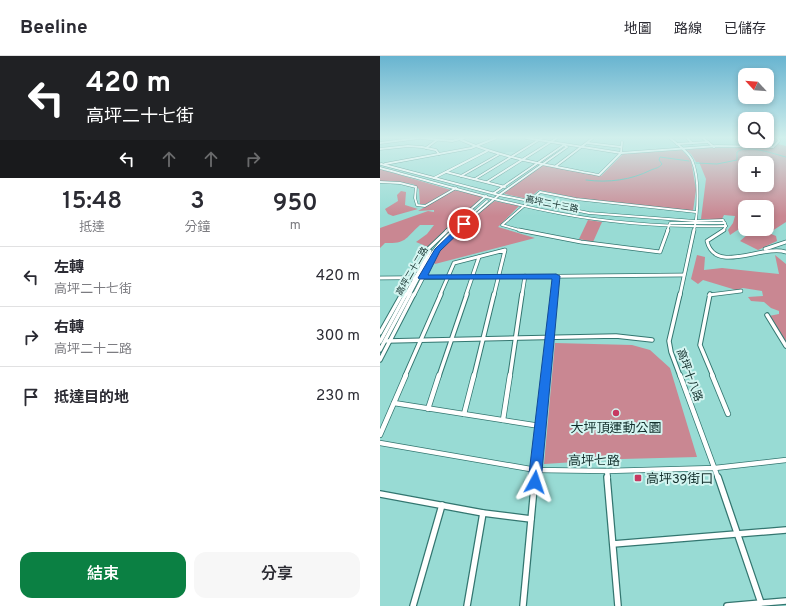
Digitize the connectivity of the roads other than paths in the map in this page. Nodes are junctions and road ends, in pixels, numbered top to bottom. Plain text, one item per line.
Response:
1 (393, 164) edge
2 (463, 164) edge
3 (483, 164) edge
4 (501, 164) edge
5 (517, 164) edge
6 (539, 164) edge
7 (539, 164) edge
8 (544, 164) edge
9 (559, 164) edge
10 (610, 164) edge
11 (693, 164) edge
12 (381, 165) edge
13 (556, 166) junction
14 (391, 167) junction
15 (446, 172) junction
16 (461, 176) junction
17 (432, 179) junction
18 (475, 179) junction
19 (380, 182) edge
20 (487, 182) junction
21 (460, 186) junction
22 (506, 187) junction
23 (455, 188) junction
24 (493, 196) junction
25 (526, 203) junction
26 (696, 212) junction
27 (725, 223) junction
28 (669, 224) junction
29 (695, 224) junction
30 (786, 242) edge
31 (758, 252) junction
32 (786, 252) edge
33 (479, 257) junction
34 (525, 276) junction
35 (556, 276) junction
36 (683, 276) junction
37 (448, 277) junction
38 (472, 277) junction
39 (498, 277) junction
40 (380, 278) edge
41 (417, 278) junction
42 (741, 292) dead end
43 (767, 315) dead end
44 (380, 333) edge
45 (550, 338) junction
46 (516, 339) junction
47 (420, 340) junction
48 (451, 340) junction
49 (483, 340) junction
50 (652, 340) dead end
51 (383, 342) edge
52 (786, 346) edge
53 (380, 350) edge
54 (380, 360) edge
55 (394, 403) junction
56 (428, 409) junction
57 (464, 414) junction
58 (728, 414) dead end
59 (503, 420) junction
60 (540, 426) junction
61 (380, 435) edge
62 (380, 443) edge
63 (786, 460) edge
64 (714, 468) junction
65 (536, 470) junction
66 (607, 472) junction
67 (380, 494) edge
68 (442, 505) junction
69 (483, 513) junction
70 (531, 519) junction
71 (786, 530) edge
72 (737, 534) junction
73 (613, 544) junction
74 (786, 601) edge
75 (761, 603) junction
76 (413, 606) edge
77 (467, 606) edge
78 (523, 606) edge
79 (618, 606) edge
80 (727, 606) edge

1 - 14 street
2 - 15 street
3 - 16 street
4 - 18 street
5 - 20 street
6 - 22 street, 高坪二十二路
7 - 22 street, 高坪二十二路
8 - 13 street
9 - 13 street
10 - 13 street
11 - 26 street, 高坪十八路
12 - 14 street, 高坪二十三路
12 - 17 street, 高坪二十三路
14 - 17 street, 高坪二十三路
15 - 16 street
15 - 17 street
16 - 18 street
17 - 21 street, 高坪二十三路
17 - 23 street, 高坪二十三路
18 - 20 street
19 - 23 street
20 - 22 street
21 - 23 street
21 - 24 street, 高坪二十三路
22 - 24 street, 高坪二十二路
22 - 24 street, 高坪二十二路
23 - 24 street, 高坪二十三路
24 - 25 street, 高坪二十三路
24 - 25 street, 高坪二十三路
24 - 41 street, 高坪二十二路
24 - 41 street, 高坪二十二路
25 - 26 street
25 - 28 street, 高坪二十三路
25 - 28 street
25 - 29 street, 高坪二十三路
26 - 29 street, 高坪十八路
27 - 29 street, 高坪二十三路
27 - 29 street, 高坪二十三路
27 - 31 street
28 - 29 street, 高坪二十三路
29 - 36 street, 高坪十八路
30 - 31 street
31 - 32 street
33 - 37 street
33 - 38 street
33 - 39 street
34 - 35 street
34 - 39 street
34 - 46 street
35 - 36 street
35 - 45 street
36 - 64 street, 高坪十八路
37 - 38 street
37 - 41 street
37 - 47 street
38 - 39 street
38 - 48 street
39 - 49 street
40 - 41 street
41 - 44 street, 高坪二十二路
41 - 51 street, 高坪二十二路
42 - 58 street
43 - 52 street
45 - 46 street
45 - 50 street
45 - 60 street
46 - 49 street
46 - 59 street
47 - 48 street
47 - 51 street
47 - 55 street
48 - 49 street
48 - 56 street
49 - 57 street
51 - 53 street, 高坪二十二路
51 - 54 street, 高坪二十二路
55 - 56 street
55 - 61 street
56 - 57 street
57 - 59 street
59 - 60 street
60 - 65 street
62 - 65 street, 高坪七路
63 - 64 street, 高坪七路
64 - 66 street, 高坪七路
64 - 72 street, 高坪十八路
65 - 66 street, 高坪七路
65 - 70 street
66 - 73 street
67 - 68 street
68 - 69 street
68 - 76 street
69 - 70 street
69 - 77 street
70 - 78 street
71 - 72 street
72 - 73 street
72 - 75 street, 高坪十八路
73 - 79 street
74 - 75 street
75 - 80 street

